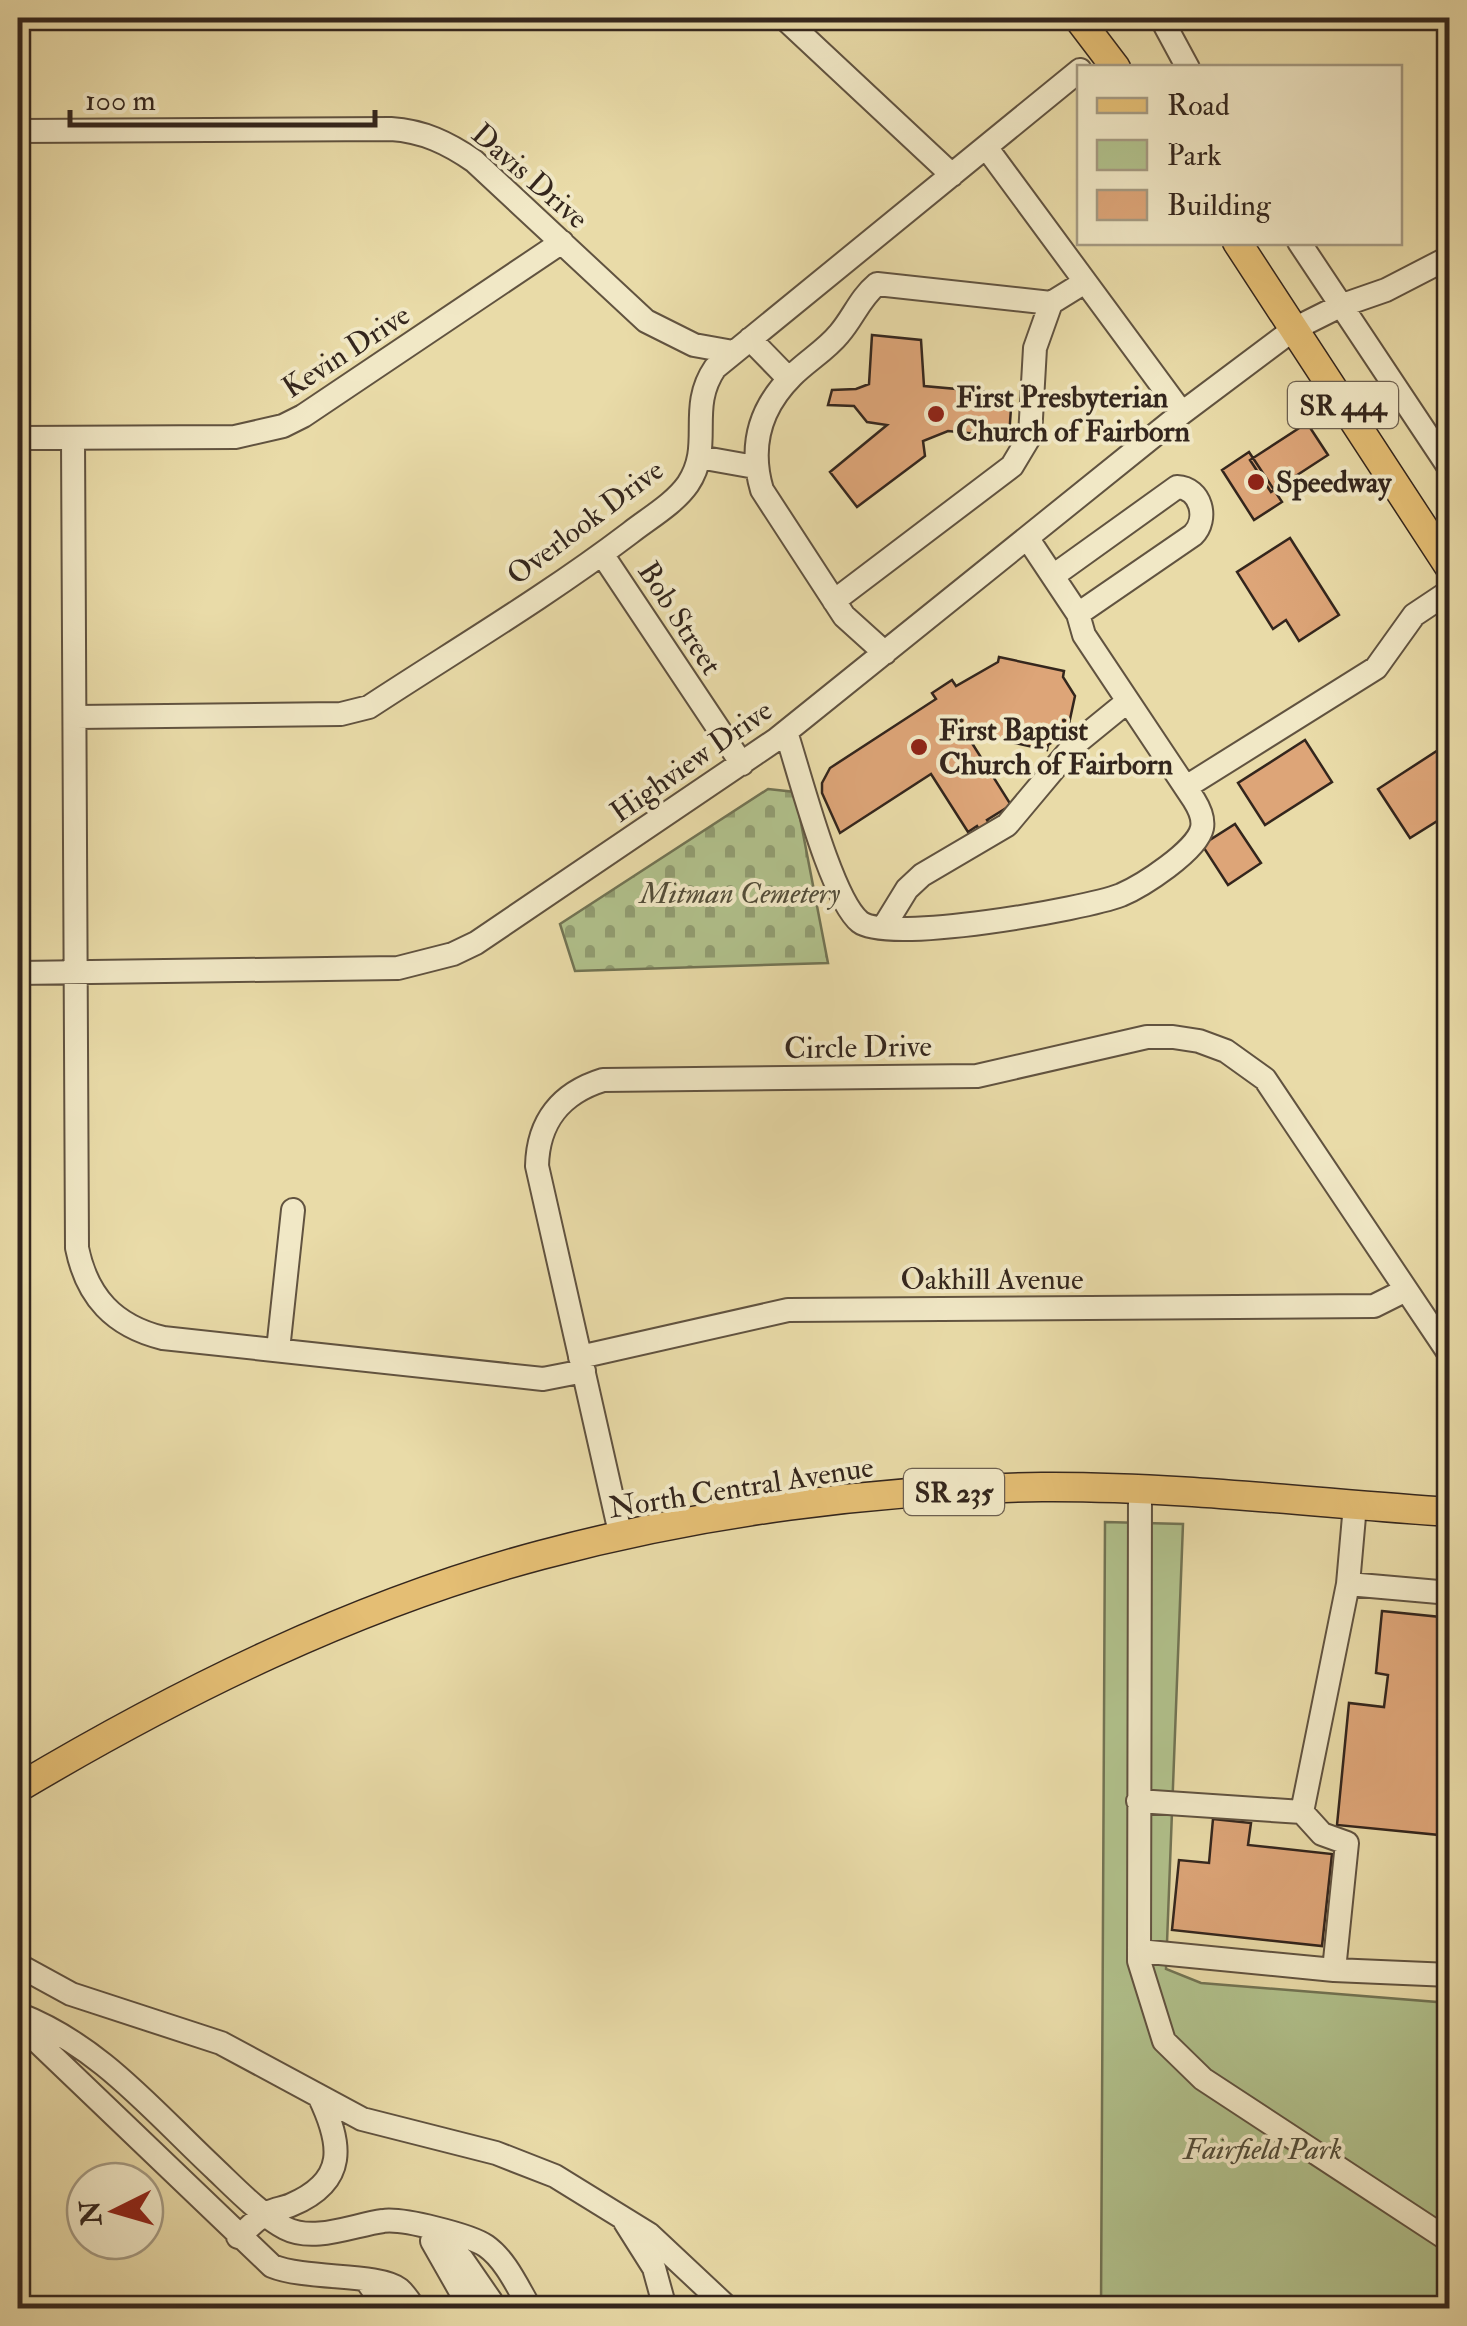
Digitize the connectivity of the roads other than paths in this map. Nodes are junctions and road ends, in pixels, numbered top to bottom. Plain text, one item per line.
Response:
1 (784, 18) edge
2 (1078, 18) edge
3 (1161, 18) edge
4 (1095, 64) edge
5 (1186, 65) edge
6 (1077, 78) edge
7 (18, 131) edge
8 (986, 147) junction
9 (952, 175) junction
10 (562, 242) junction
11 (1239, 245) edge
12 (1301, 245) edge
13 (1450, 257) edge
14 (848, 259) junction
15 (1086, 282) junction
16 (871, 289) junction
17 (1050, 303) junction
18 (1340, 306) junction
19 (1294, 329) junction
20 (742, 346) junction
21 (789, 379) junction
22 (1182, 413) junction
23 (18, 438) edge
24 (73, 438) junction
25 (699, 458) junction
26 (756, 467) junction
27 (1450, 469) edge
28 (1028, 538) junction
29 (602, 554) junction
30 (1450, 568) edge
31 (1053, 576) junction
32 (1450, 592) edge
33 (834, 601) junction
34 (1078, 614) junction
35 (885, 653) junction
36 (1128, 701) junction
37 (76, 716) junction
38 (786, 732) junction
39 (742, 764) junction
40 (1186, 787) junction
41 (883, 928) junction
42 (77, 972) junction
43 (18, 973) edge
44 (293, 1210) dead end
45 (1406, 1290) junction
46 (278, 1350) junction
47 (1450, 1355) edge
48 (582, 1364) junction
49 (1140, 1491) junction
50 (1356, 1506) junction
51 (1450, 1512) edge
52 (621, 1537) junction
53 (1348, 1584) junction
54 (1450, 1593) edge
55 (18, 1788) edge
56 (1138, 1801) junction
57 (1302, 1812) junction
58 (1139, 1951) junction
59 (18, 1966) edge
60 (1334, 1970) junction
61 (1450, 1975) edge
62 (18, 2014) edge
63 (18, 2023) edge
64 (319, 2096) junction
65 (266, 2213) junction
66 (622, 2217) junction
67 (422, 2225) junction
68 (238, 2237) junction
69 (1450, 2241) edge
70 (366, 2280) junction
71 (481, 2305) edge
72 (386, 2308) edge
73 (414, 2308) edge
74 (530, 2308) edge
75 (665, 2308) edge
76 (728, 2308) edge

1 - 9 street
2 - 4 main road
3 - 5 street
6 - 8 street, Overlook Drive
7 - 10 street, Davis Drive
8 - 9 street, Overlook Drive
8 - 15 street
9 - 14 street, Overlook Drive
10 - 20 street, Davis Drive
10 - 24 street, Kevin Drive
11 - 19 main road, SR 444
12 - 18 street
13 - 18 street, Highview Drive
14 - 16 street
14 - 20 street, Overlook Drive
15 - 17 street
15 - 22 street
16 - 17 street
16 - 21 street
17 - 33 street
18 - 19 street, Highview Drive
18 - 27 street
19 - 22 street, Highview Drive
19 - 30 main road, SR 444
20 - 21 street
20 - 25 street, Overlook Drive
21 - 26 street
22 - 28 street, Highview Drive
23 - 24 street, Kevin Drive
24 - 37 street, Oakhill Avenue
25 - 26 street
25 - 29 street, Overlook Drive
26 - 33 street
28 - 31 street
28 - 35 street, Highview Drive
29 - 37 street, Overlook Drive
29 - 39 street, Bob Street
31 - 34 street
31 - 34 street
32 - 40 street
33 - 35 street
34 - 36 street
35 - 38 street, Highview Drive
36 - 40 street
36 - 41 street
37 - 42 street, Oakhill Avenue
38 - 39 street, Highview Drive
38 - 41 street
39 - 42 street, Highview Drive
40 - 41 street
42 - 43 street, Highview Drive
42 - 46 street, Oakhill Avenue
44 - 46 street
45 - 47 street, Circle Drive
45 - 48 street, Oakhill Avenue
45 - 48 street, Circle Drive
46 - 48 street, Oakhill Avenue
48 - 52 street, Circle Drive
49 - 50 main road, North Central Avenue / SR 235
49 - 52 main road, North Central Avenue / SR 235
49 - 56 street
50 - 51 main road, North Central Avenue / SR 235
50 - 53 street
52 - 55 main road, North Central Avenue / SR 235
53 - 54 street
53 - 57 street
56 - 57 street
56 - 58 street
57 - 60 street
58 - 60 street
58 - 69 street
59 - 64 street
60 - 61 street
62 - 65 street
63 - 68 street
64 - 65 street
64 - 66 street
65 - 67 street
65 - 68 street
66 - 75 street
66 - 76 street
67 - 71 street
67 - 74 street
68 - 70 street
70 - 72 street
70 - 73 street

